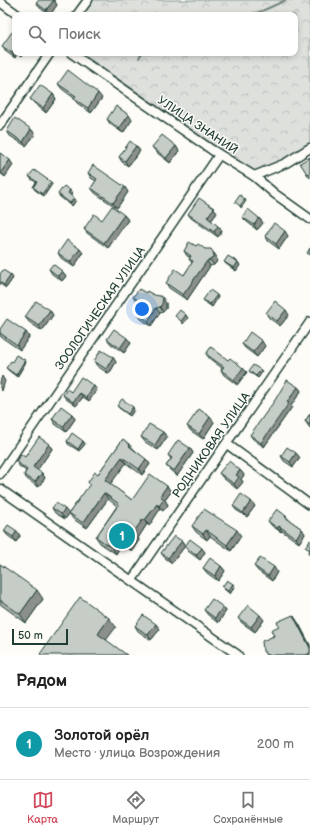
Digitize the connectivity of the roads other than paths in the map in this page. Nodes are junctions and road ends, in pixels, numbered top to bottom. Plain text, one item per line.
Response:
1 (88, 0) edge
2 (0, 2) edge
3 (14, 12) edge
4 (79, 12) edge
5 (48, 56) edge
6 (74, 56) edge
7 (0, 125) edge
8 (310, 148) edge
9 (219, 155) junction
10 (254, 176) junction
11 (310, 219) edge
12 (310, 322) edge
13 (226, 444) junction
14 (0, 474) edge
15 (0, 489) edge
16 (310, 505) edge
17 (132, 580) junction
18 (238, 655) edge

1 - 4 street
2 - 3 street
5 - 7 street
6 - 9 street, УЛИЦА ЗНАНИЙ
8 - 10 street
9 - 10 street, УЛИЦА ЗНАНИЙ
9 - 14 street, ЗООЛОГИЧЕСКАЯ УЛИЦА
10 - 11 street, УЛИЦА ЗНАНИЙ
12 - 13 street, РОДНИКОВАЯ УЛИЦА
13 - 16 street
13 - 17 street, РОДНИКОВАЯ УЛИЦА
15 - 17 street
17 - 18 street

